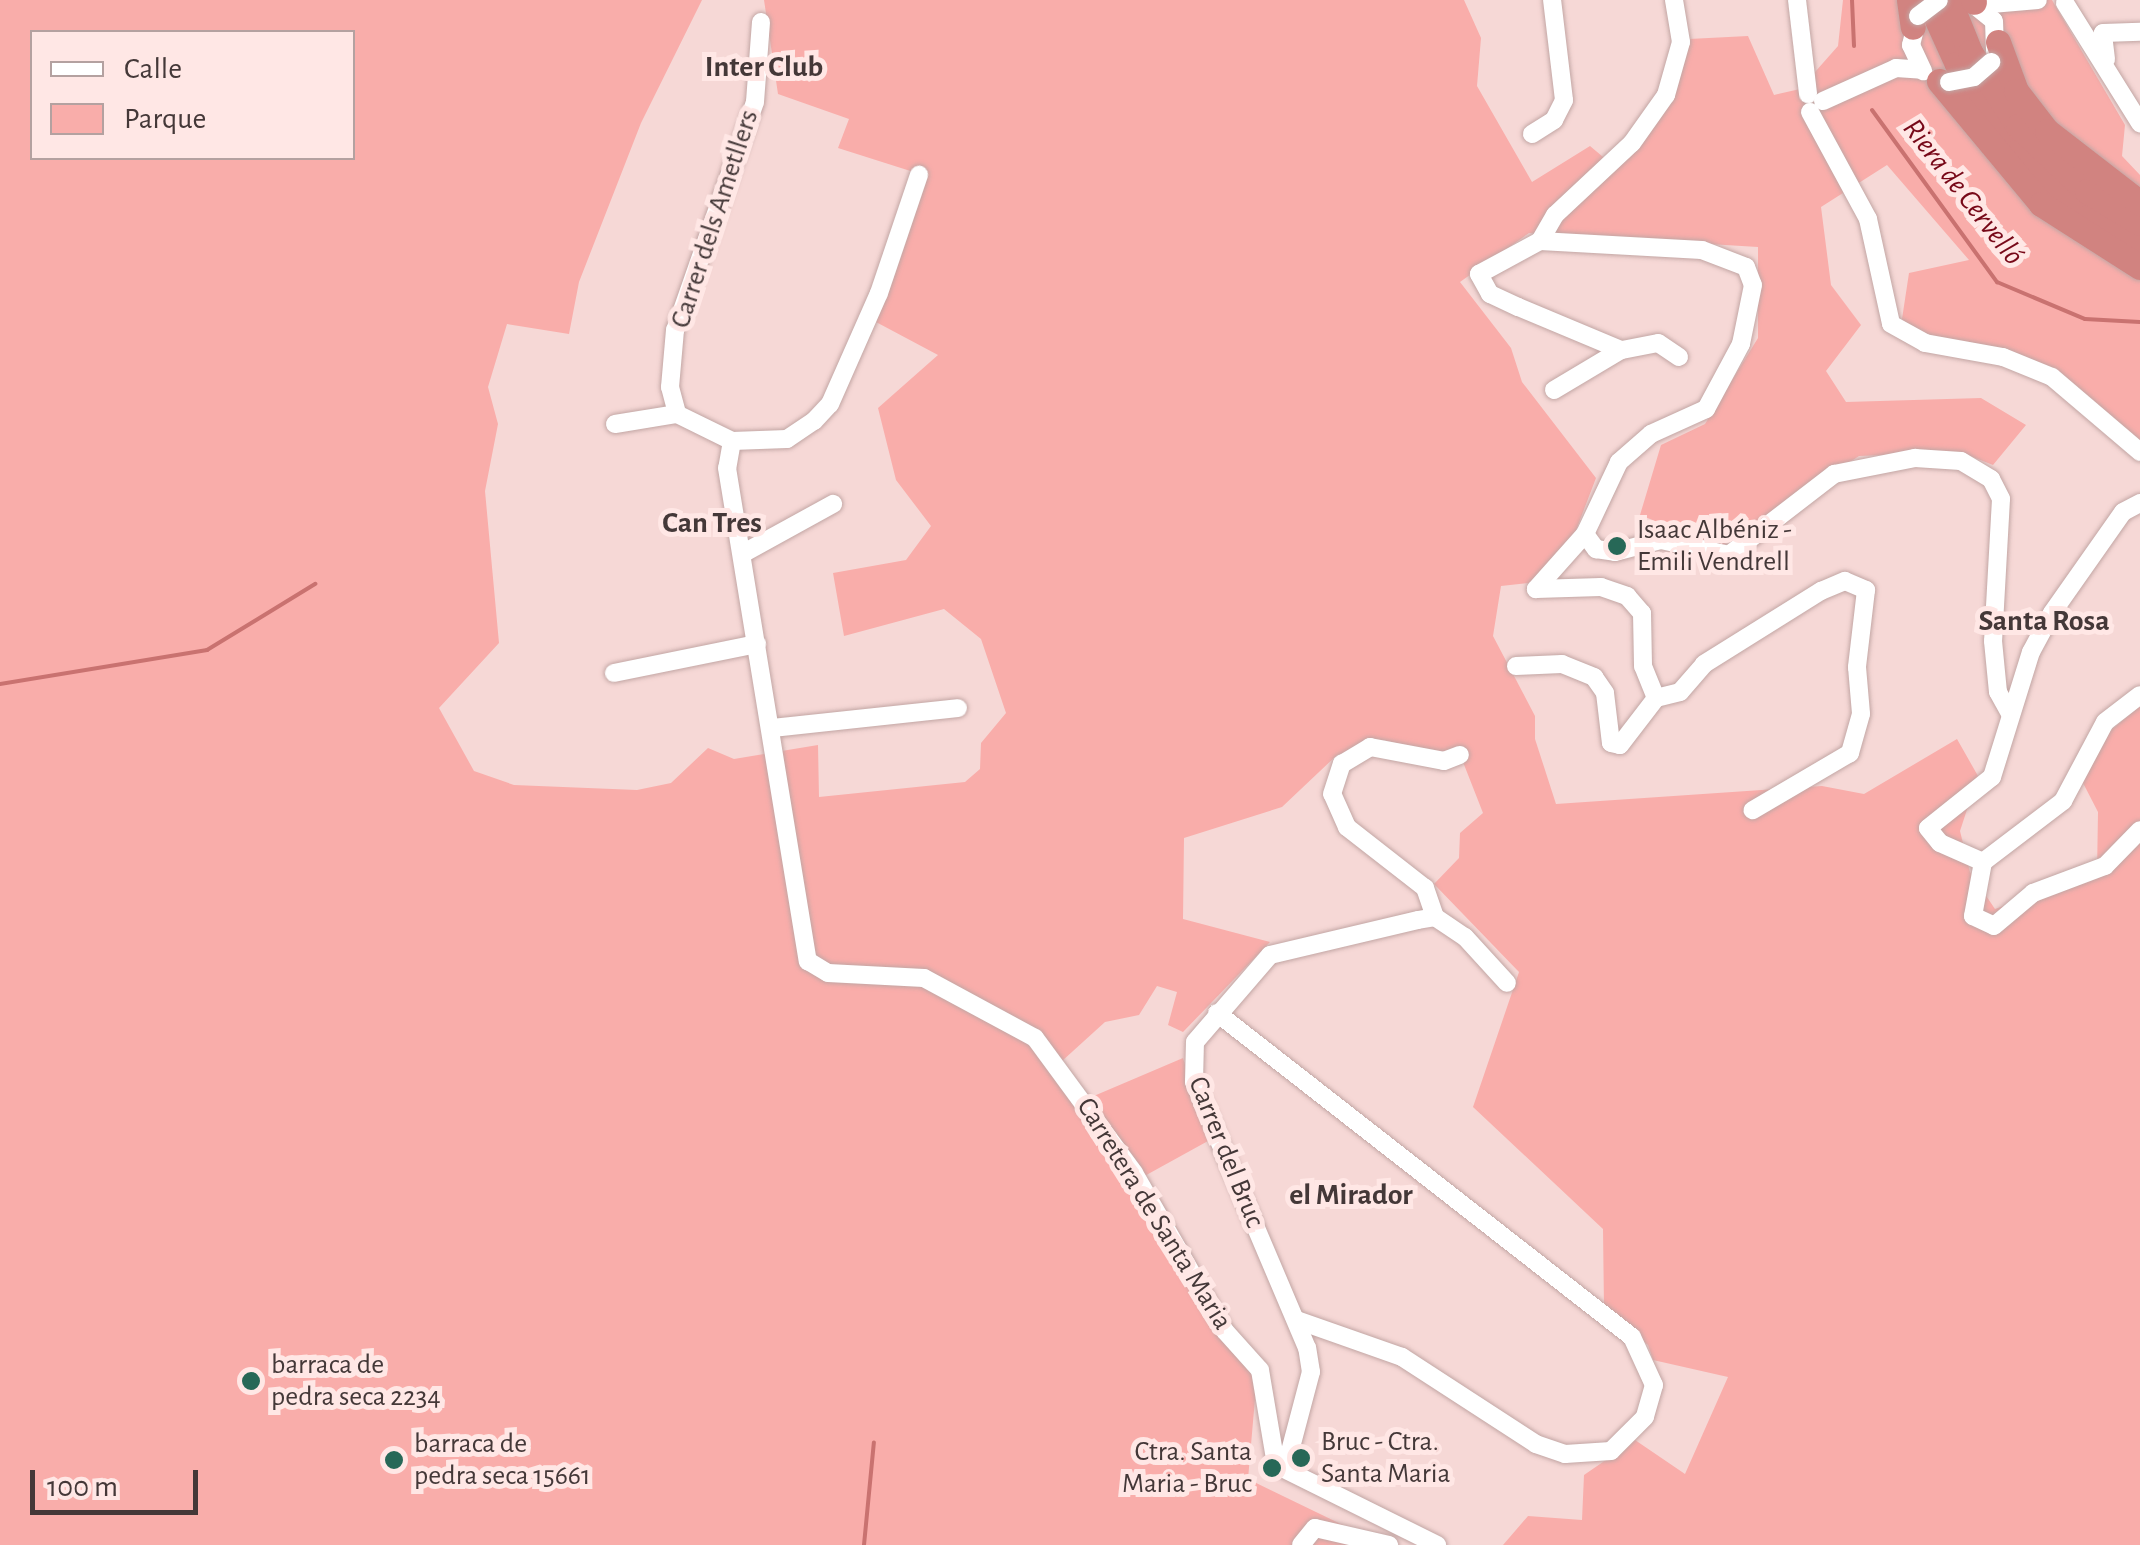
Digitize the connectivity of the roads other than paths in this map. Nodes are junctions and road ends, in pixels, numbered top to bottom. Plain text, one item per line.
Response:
1 (1552, 0) edge
2 (1674, 0) edge
3 (1797, 0) edge
4 (1939, 0) edge
5 (1969, 1) edge
6 (2036, 1) edge
7 (2065, 3) dead end
8 (1916, 18) edge
9 (761, 22) dead end
10 (2140, 32) edge
11 (1994, 52) junction
12 (2106, 59) junction
13 (1888, 72) junction
14 (1936, 78) junction
15 (1814, 102) junction
16 (2140, 123) edge
17 (1532, 134) dead end
18 (919, 175) dead end
19 (2140, 202) edge
20 (2140, 223) edge
21 (1540, 242) junction
22 (2140, 246) edge
23 (2140, 267) edge
24 (1620, 350) junction
25 (1679, 357) dead end
26 (1554, 390) dead end
27 (677, 414) junction
28 (616, 424) dead end
29 (732, 441) junction
30 (2140, 452) edge
31 (2140, 503) edge
32 (833, 504) dead end
33 (1585, 534) junction
34 (742, 554) junction
35 (757, 644) junction
36 (1516, 666) dead end
37 (614, 673) dead end
38 (2140, 695) edge
39 (1656, 698) junction
40 (958, 708) dead end
41 (2011, 715) junction
42 (772, 728) junction
43 (1460, 755) dead end
44 (1753, 810) dead end
45 (2140, 830) edge
46 (1983, 862) junction
47 (1435, 917) junction
48 (1506, 983) dead end
49 (1216, 1013) junction
50 (1296, 1320) junction
51 (1332, 1336) junction
52 (1311, 1372) junction
53 (1285, 1458) junction
54 (1301, 1545) edge
55 (1390, 1545) edge
56 (1437, 1545) edge

1 - 17 street
2 - 21 street
3 - 15 street
4 - 8 street, bridge
5 - 6 street
5 - 11 street
5 - 20 highway
6 - 11 street
7 - 12 street
8 - 13 street
8 - 14 street
8 - 22 highway
9 - 27 street, Carrer dels Ametllers
10 - 12 street
11 - 14 street, bridge
11 - 19 highway
12 - 16 street
13 - 14 street
13 - 15 street
14 - 23 highway
15 - 30 street
18 - 29 street
21 - 24 street
21 - 33 street
24 - 25 street
24 - 26 street
27 - 28 street
27 - 29 street
29 - 34 street
31 - 41 street
32 - 34 street
33 - 39 street
33 - 41 street
34 - 35 street
35 - 37 street
35 - 42 street
36 - 39 street
38 - 46 street
39 - 44 street
40 - 42 street
41 - 46 street
42 - 53 street, Carretera de Santa Maria
43 - 47 street
45 - 46 street
47 - 48 street
47 - 49 street, Carrer del Bruc
49 - 50 street, Carrer del Bruc
49 - 51 street
50 - 51 street
50 - 52 street, Carrer del Bruc
51 - 52 street
52 - 53 street
53 - 56 street
54 - 55 street

